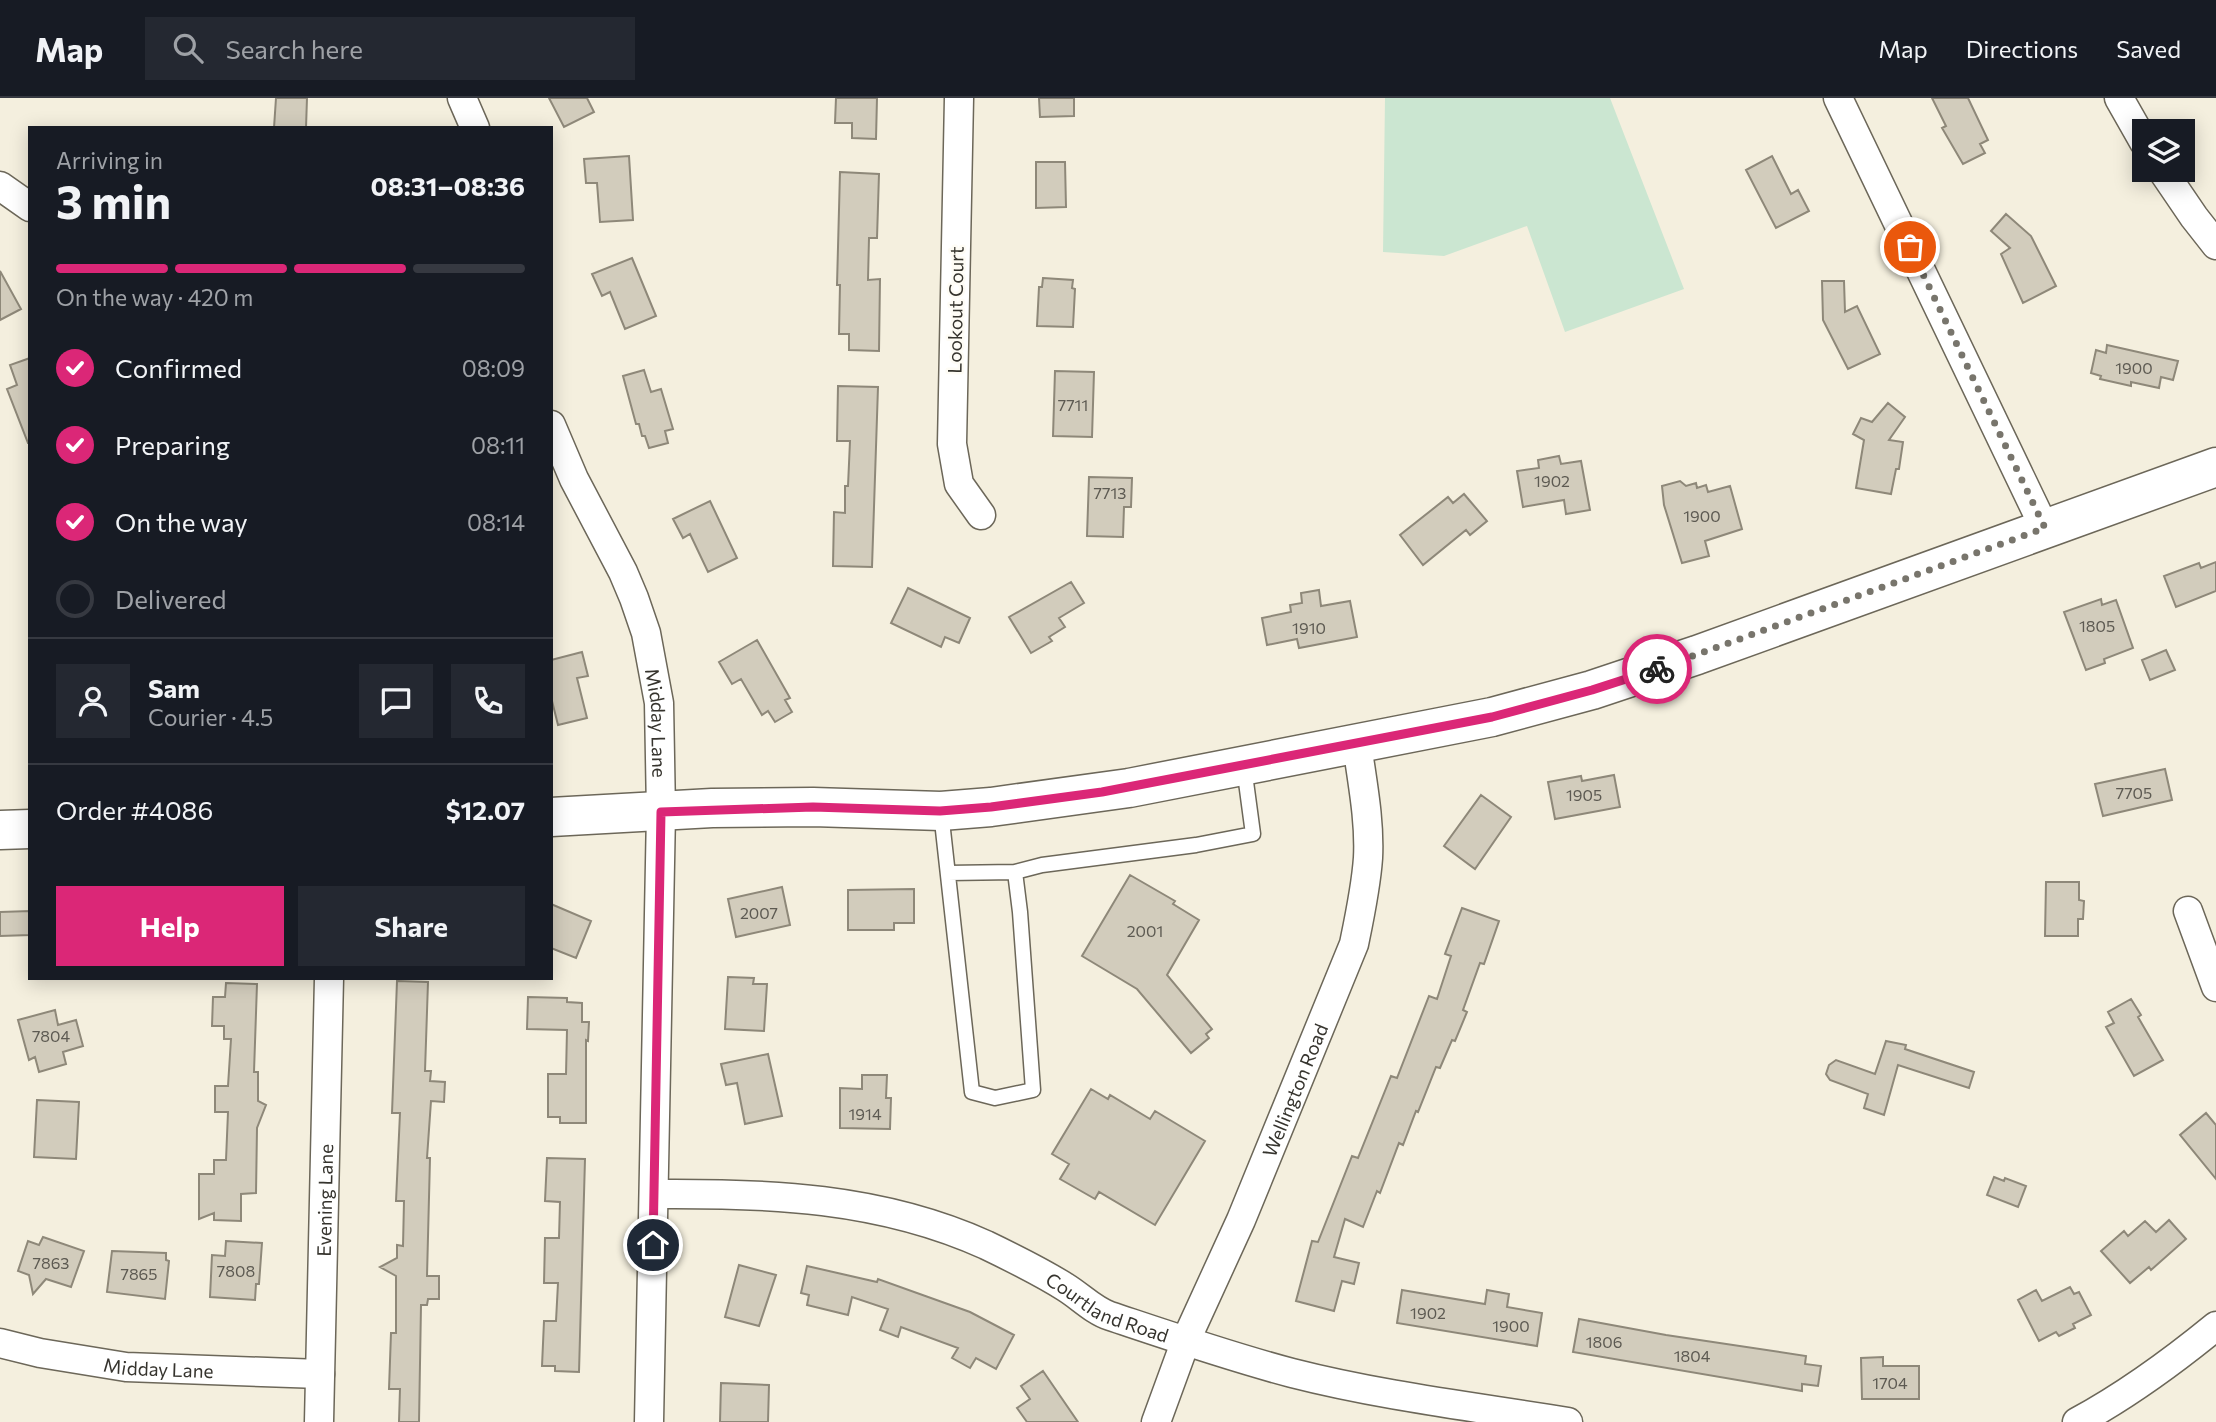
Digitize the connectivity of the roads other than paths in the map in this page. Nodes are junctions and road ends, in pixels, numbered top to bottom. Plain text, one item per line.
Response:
1 (462, 98) edge
2 (959, 98) edge
3 (1838, 98) edge
4 (2119, 98) edge
5 (2132, 121) edge
6 (474, 126) edge
7 (2170, 182) edge
8 (0, 186) edge
9 (28, 207) edge
10 (2216, 244) edge
11 (553, 430) edge
12 (2216, 467) edge
13 (981, 515) dead end
14 (2045, 528) junction
15 (1357, 744) junction
16 (1244, 766) junction
17 (940, 811) junction
18 (661, 812) junction
19 (553, 817) edge
20 (28, 829) edge
21 (0, 830) edge
22 (1015, 872) junction
23 (948, 873) junction
24 (2188, 911) dead end
25 (329, 980) edge
26 (2216, 987) edge
27 (654, 1194) junction
28 (2216, 1326) edge
29 (1186, 1340) junction
30 (0, 1343) edge
31 (320, 1374) junction
32 (319, 1422) edge
33 (649, 1422) edge
34 (1156, 1422) edge
35 (1568, 1422) edge
36 (2077, 1422) edge

1 - 6 street
2 - 13 street, Lookout Court
3 - 14 street
4 - 5 street
7 - 10 street
8 - 9 street
11 - 18 street, Midday Lane
12 - 14 main road
14 - 15 main road
15 - 16 main road
15 - 29 street, Wellington Road
16 - 17 main road
16 - 22 lane
17 - 18 main road
17 - 23 lane
18 - 19 main road
18 - 27 street, Midday Lane
20 - 21 main road
22 - 23 lane
22 - 23 lane
24 - 26 street
25 - 31 street, Evening Lane
27 - 29 street, Courtland Road
27 - 33 street, Midday Lane
28 - 36 street
29 - 34 street, Wellington Road
29 - 35 street, Courtland Road
30 - 31 street, Midday Lane
31 - 32 street, Evening Lane

